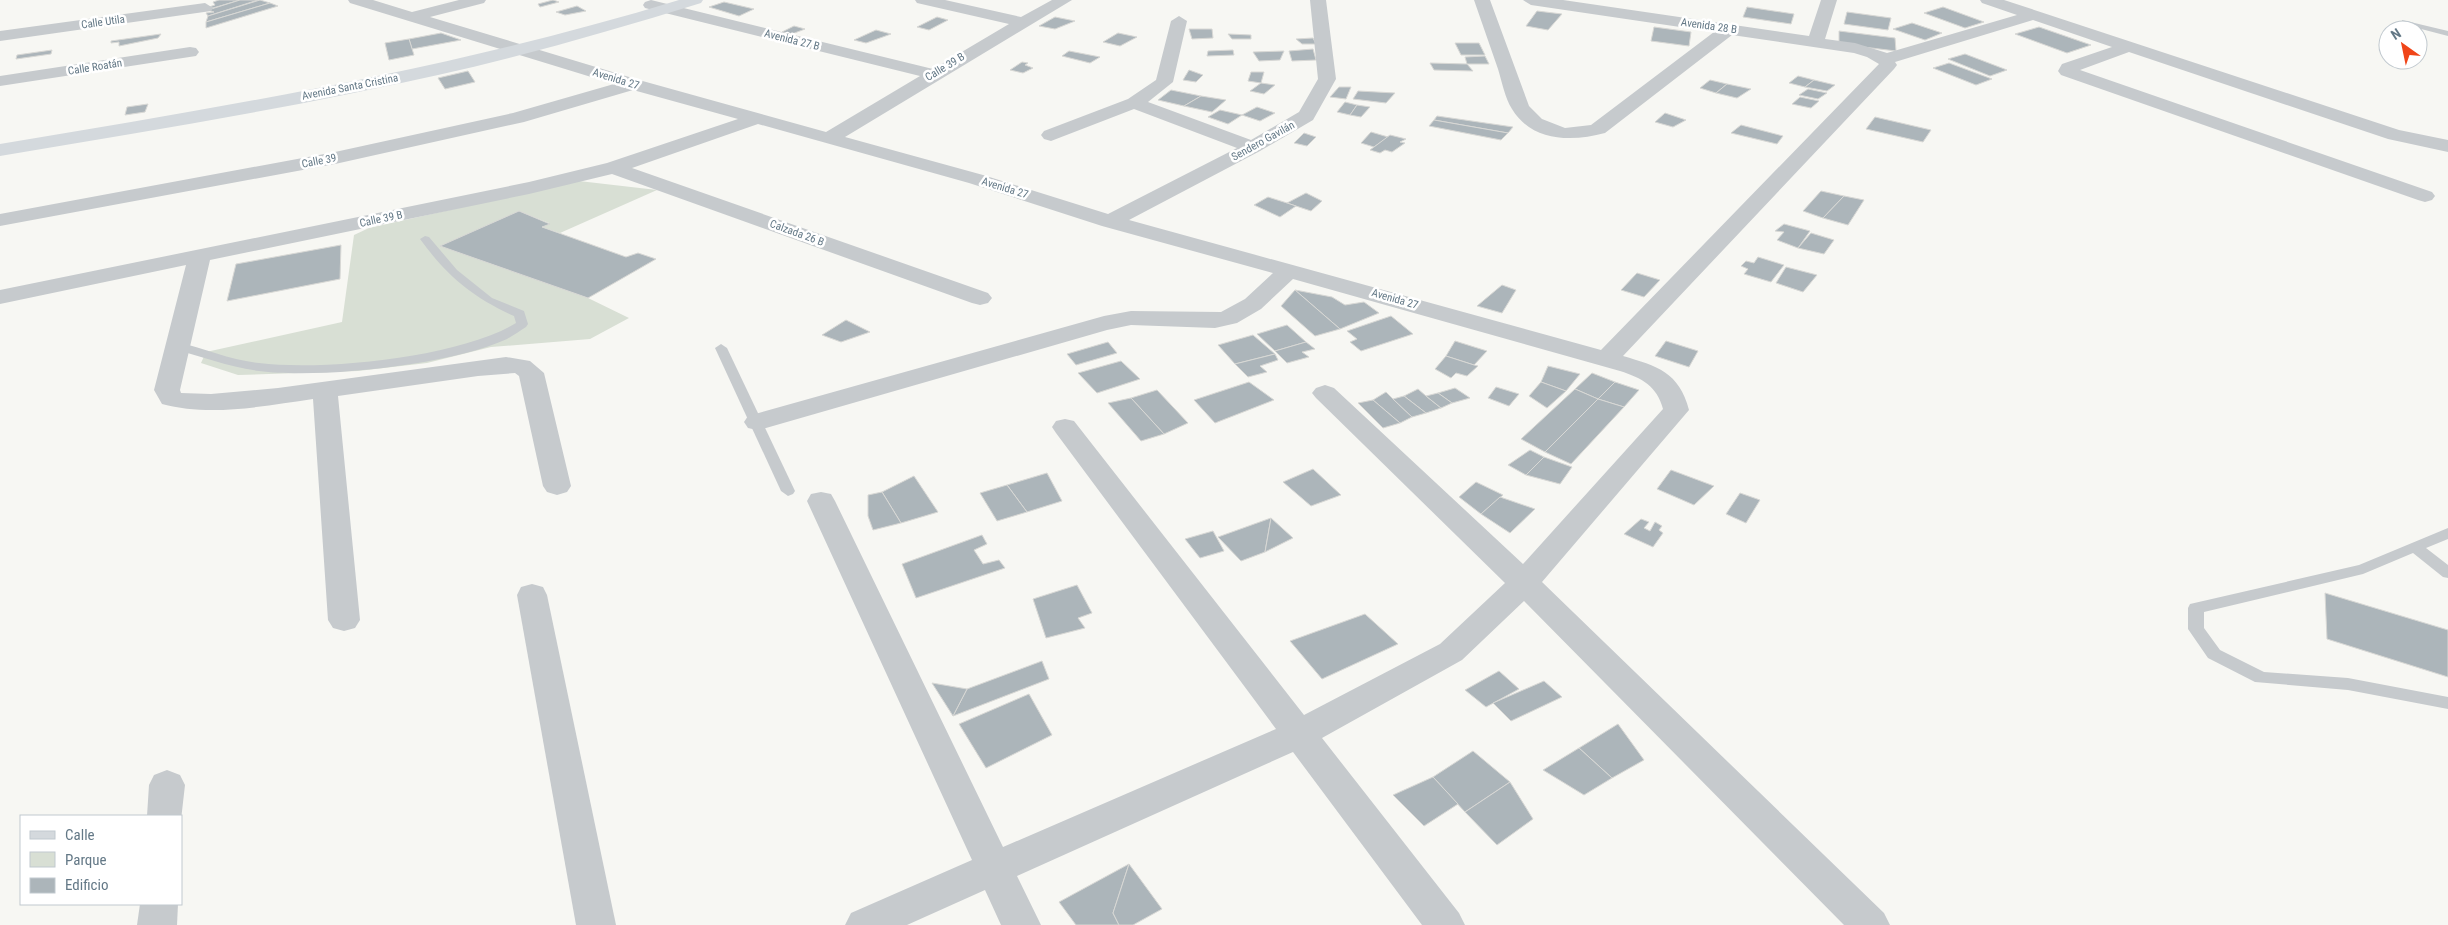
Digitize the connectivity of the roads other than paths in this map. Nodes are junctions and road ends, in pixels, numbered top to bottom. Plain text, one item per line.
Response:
1 (356, 0) edge
2 (478, 0) edge
3 (695, 0) edge
4 (923, 0) edge
5 (1064, 0) edge
6 (1318, 0) edge
7 (1482, 0) edge
8 (1531, 0) edge
9 (1829, 0) edge
10 (1988, 0) edge
11 (662, 5) edge
12 (205, 8) dead end
13 (2033, 15) junction
14 (413, 17) junction
15 (1023, 22) junction
16 (1178, 22) dead end
17 (2428, 28) edge
18 (1729, 29) junction
19 (2448, 34) edge
20 (0, 36) edge
21 (1816, 42) junction
22 (2128, 47) junction
23 (518, 48) junction
24 (190, 52) dead end
25 (1885, 59) junction
26 (933, 74) junction
27 (0, 81) edge
28 (634, 84) junction
29 (1134, 103) junction
30 (756, 119) junction
31 (1051, 135) dead end
32 (829, 138) junction
33 (0, 142) edge
34 (2448, 146) edge
35 (1254, 147) junction
36 (0, 150) edge
37 (613, 168) junction
38 (2422, 175) dead end
39 (0, 220) edge
40 (1110, 220) junction
41 (424, 239) dead end
42 (199, 258) junction
43 (1290, 270) junction
44 (0, 297) edge
45 (980, 298) dead end
46 (178, 346) junction
47 (721, 348) dead end
48 (1606, 359) junction
49 (325, 390) junction
50 (1325, 393) dead end
51 (757, 422) junction
52 (1065, 427) dead end
53 (556, 486) dead end
54 (788, 491) dead end
55 (821, 501) dead end
56 (2448, 533) edge
57 (2415, 547) junction
58 (2448, 573) edge
59 (1524, 583) junction
60 (532, 595) dead end
61 (344, 620) dead end
62 (2448, 703) edge
63 (1299, 734) junction
64 (993, 867) junction
65 (159, 905) edge
66 (157, 925) edge
67 (596, 925) edge
68 (865, 925) edge
69 (1021, 925) edge
70 (1445, 925) edge
71 (1870, 925) edge

1 - 14 street, Avenida 27
2 - 14 street
3 - 11 street, Avenida Santa Cristina
4 - 15 street
5 - 15 street, Calle 39 B
6 - 35 street, Sendero Gavilán
7 - 18 street
8 - 18 street, Avenida 28 B
9 - 21 street
10 - 13 street
11 - 23 street, Avenida Santa Cristina
11 - 26 street, Avenida 27 B
12 - 20 street, Calle Utila
13 - 22 street
13 - 25 street
14 - 23 street, Avenida 27
15 - 26 street, Calle 39 B
16 - 29 street
17 - 19 lane
18 - 21 street, Avenida 28 B
21 - 25 street, Avenida 28 B
22 - 34 street
22 - 38 street
23 - 28 street, Avenida 27
23 - 33 street, Avenida Santa Cristina
23 - 36 street, Avenida Santa Cristina
24 - 27 street, Calle Roatán
25 - 48 street
26 - 32 street, Calle 39 B
28 - 30 street, Avenida 27
28 - 39 street, Calle 39
29 - 31 street
29 - 35 street
30 - 32 street, Avenida 27
30 - 37 street, Calle 39 B
32 - 40 street, Avenida 27
35 - 40 street, Sendero Gavilán
37 - 42 street, Calle 39 B
37 - 45 street, Calzada 26 B
40 - 43 street, Avenida 27
41 - 46 lane
42 - 44 street, Calle 39 B
42 - 46 street
43 - 48 street, Avenida 27
43 - 51 street
46 - 49 street
47 - 51 lane
48 - 59 street, Avenida 27
49 - 53 street
49 - 61 street
50 - 59 street
51 - 54 lane
52 - 63 street
55 - 64 street
56 - 57 lane
57 - 58 lane
57 - 62 lane
59 - 63 street
59 - 71 street
60 - 67 street
63 - 64 street
63 - 70 street
64 - 68 street
64 - 69 street
65 - 66 street

